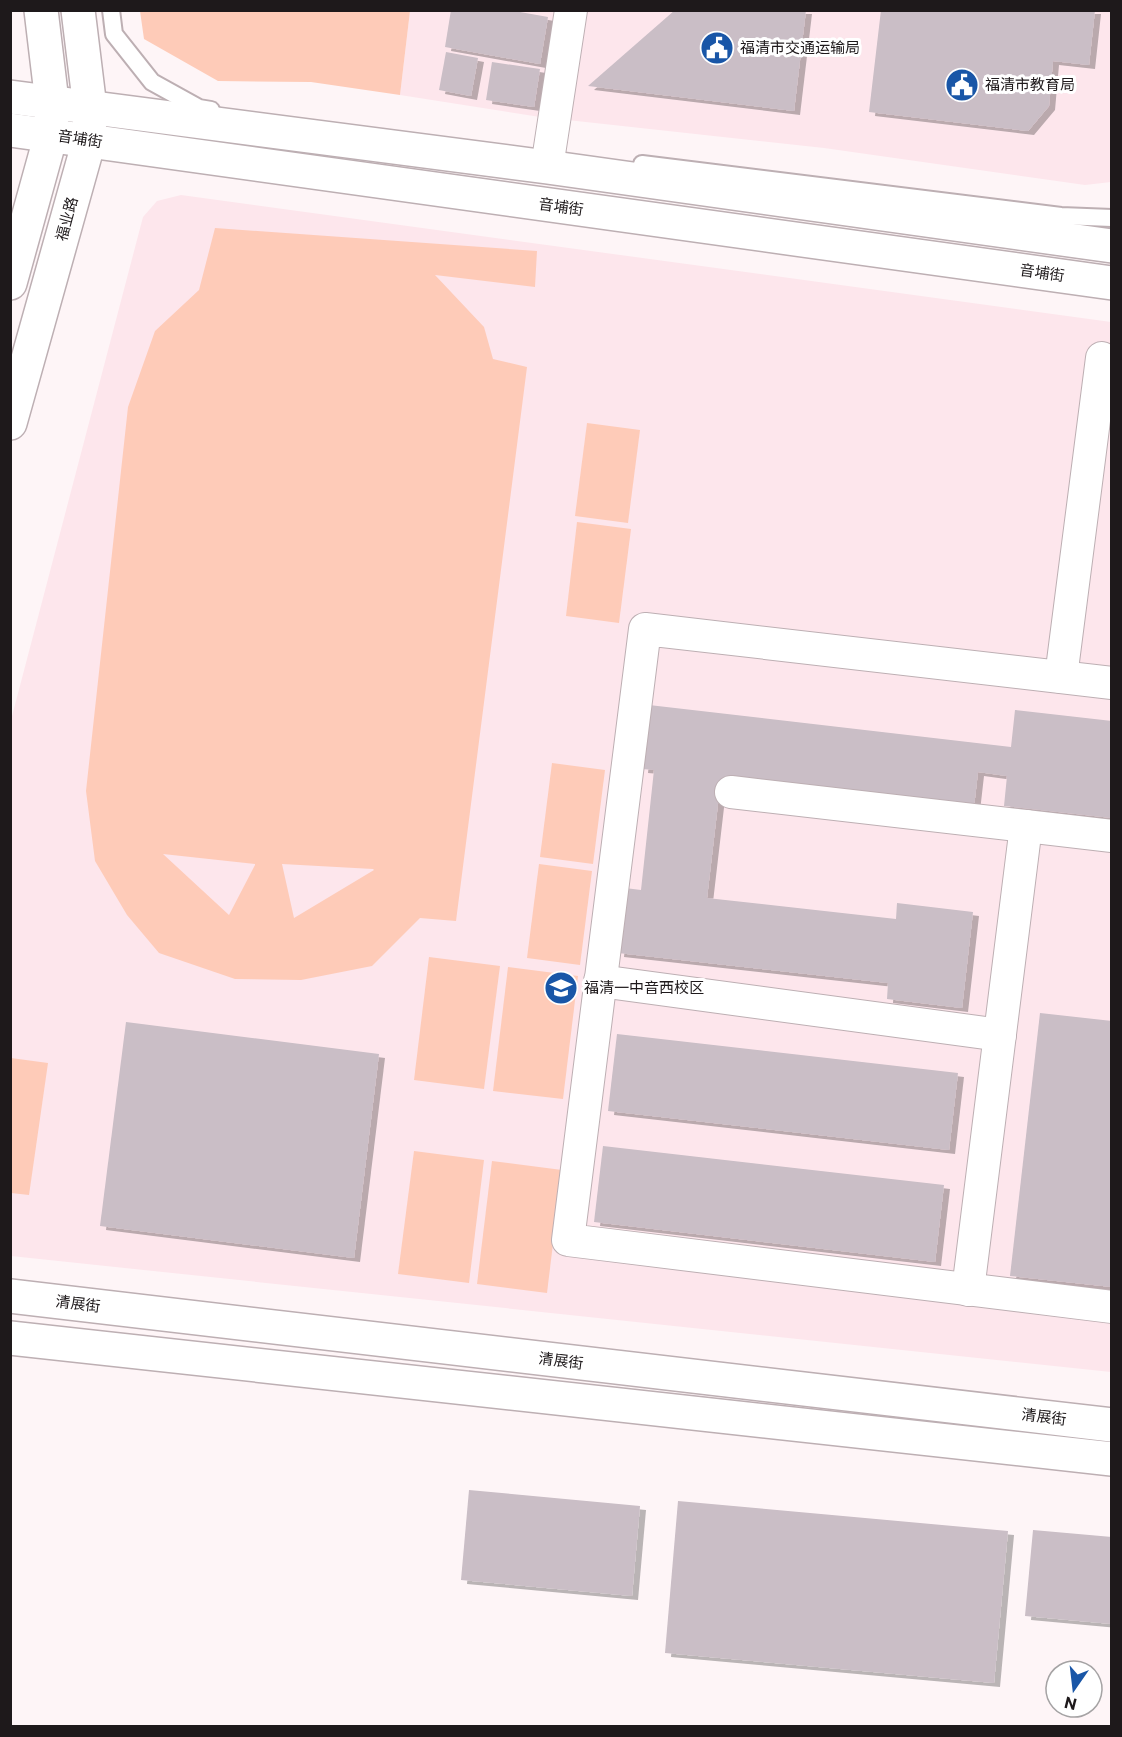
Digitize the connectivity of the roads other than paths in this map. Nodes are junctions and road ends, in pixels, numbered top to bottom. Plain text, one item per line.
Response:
1 (41, 10) edge
2 (78, 10) edge
3 (111, 10) edge
4 (571, 10) edge
5 (10, 97) edge
6 (52, 102) junction
7 (90, 108) junction
8 (10, 130) edge
9 (51, 135) junction
10 (89, 141) junction
11 (548, 160) junction
12 (1107, 236) edge
13 (10, 283) edge
14 (1112, 283) edge
15 (1102, 358) dead end
16 (10, 423) edge
17 (1061, 677) junction
18 (1112, 683) edge
19 (731, 792) dead end
20 (1026, 826) junction
21 (1112, 836) edge
22 (600, 981) junction
23 (1000, 1035) junction
24 (968, 1290) junction
25 (10, 1296) edge
26 (1112, 1307) edge
27 (10, 1338) edge
28 (1112, 1425) edge
29 (1112, 1459) edge

1 - 6 street
2 - 7 street, 福业路
3 - 11 lane
4 - 11 street
5 - 6 street
6 - 7 street
6 - 9 street
7 - 10 street, 福业路
7 - 11 street
8 - 9 street, 音埔街
9 - 10 street, 音埔街
9 - 13 street
10 - 14 street, 音埔街
10 - 16 street, 福业路
11 - 12 street
15 - 17 street
17 - 18 street
17 - 22 street
19 - 20 street
20 - 21 street
20 - 23 street
22 - 23 street
22 - 24 street
23 - 24 street
24 - 26 street
25 - 28 street, 清展街
27 - 29 street

